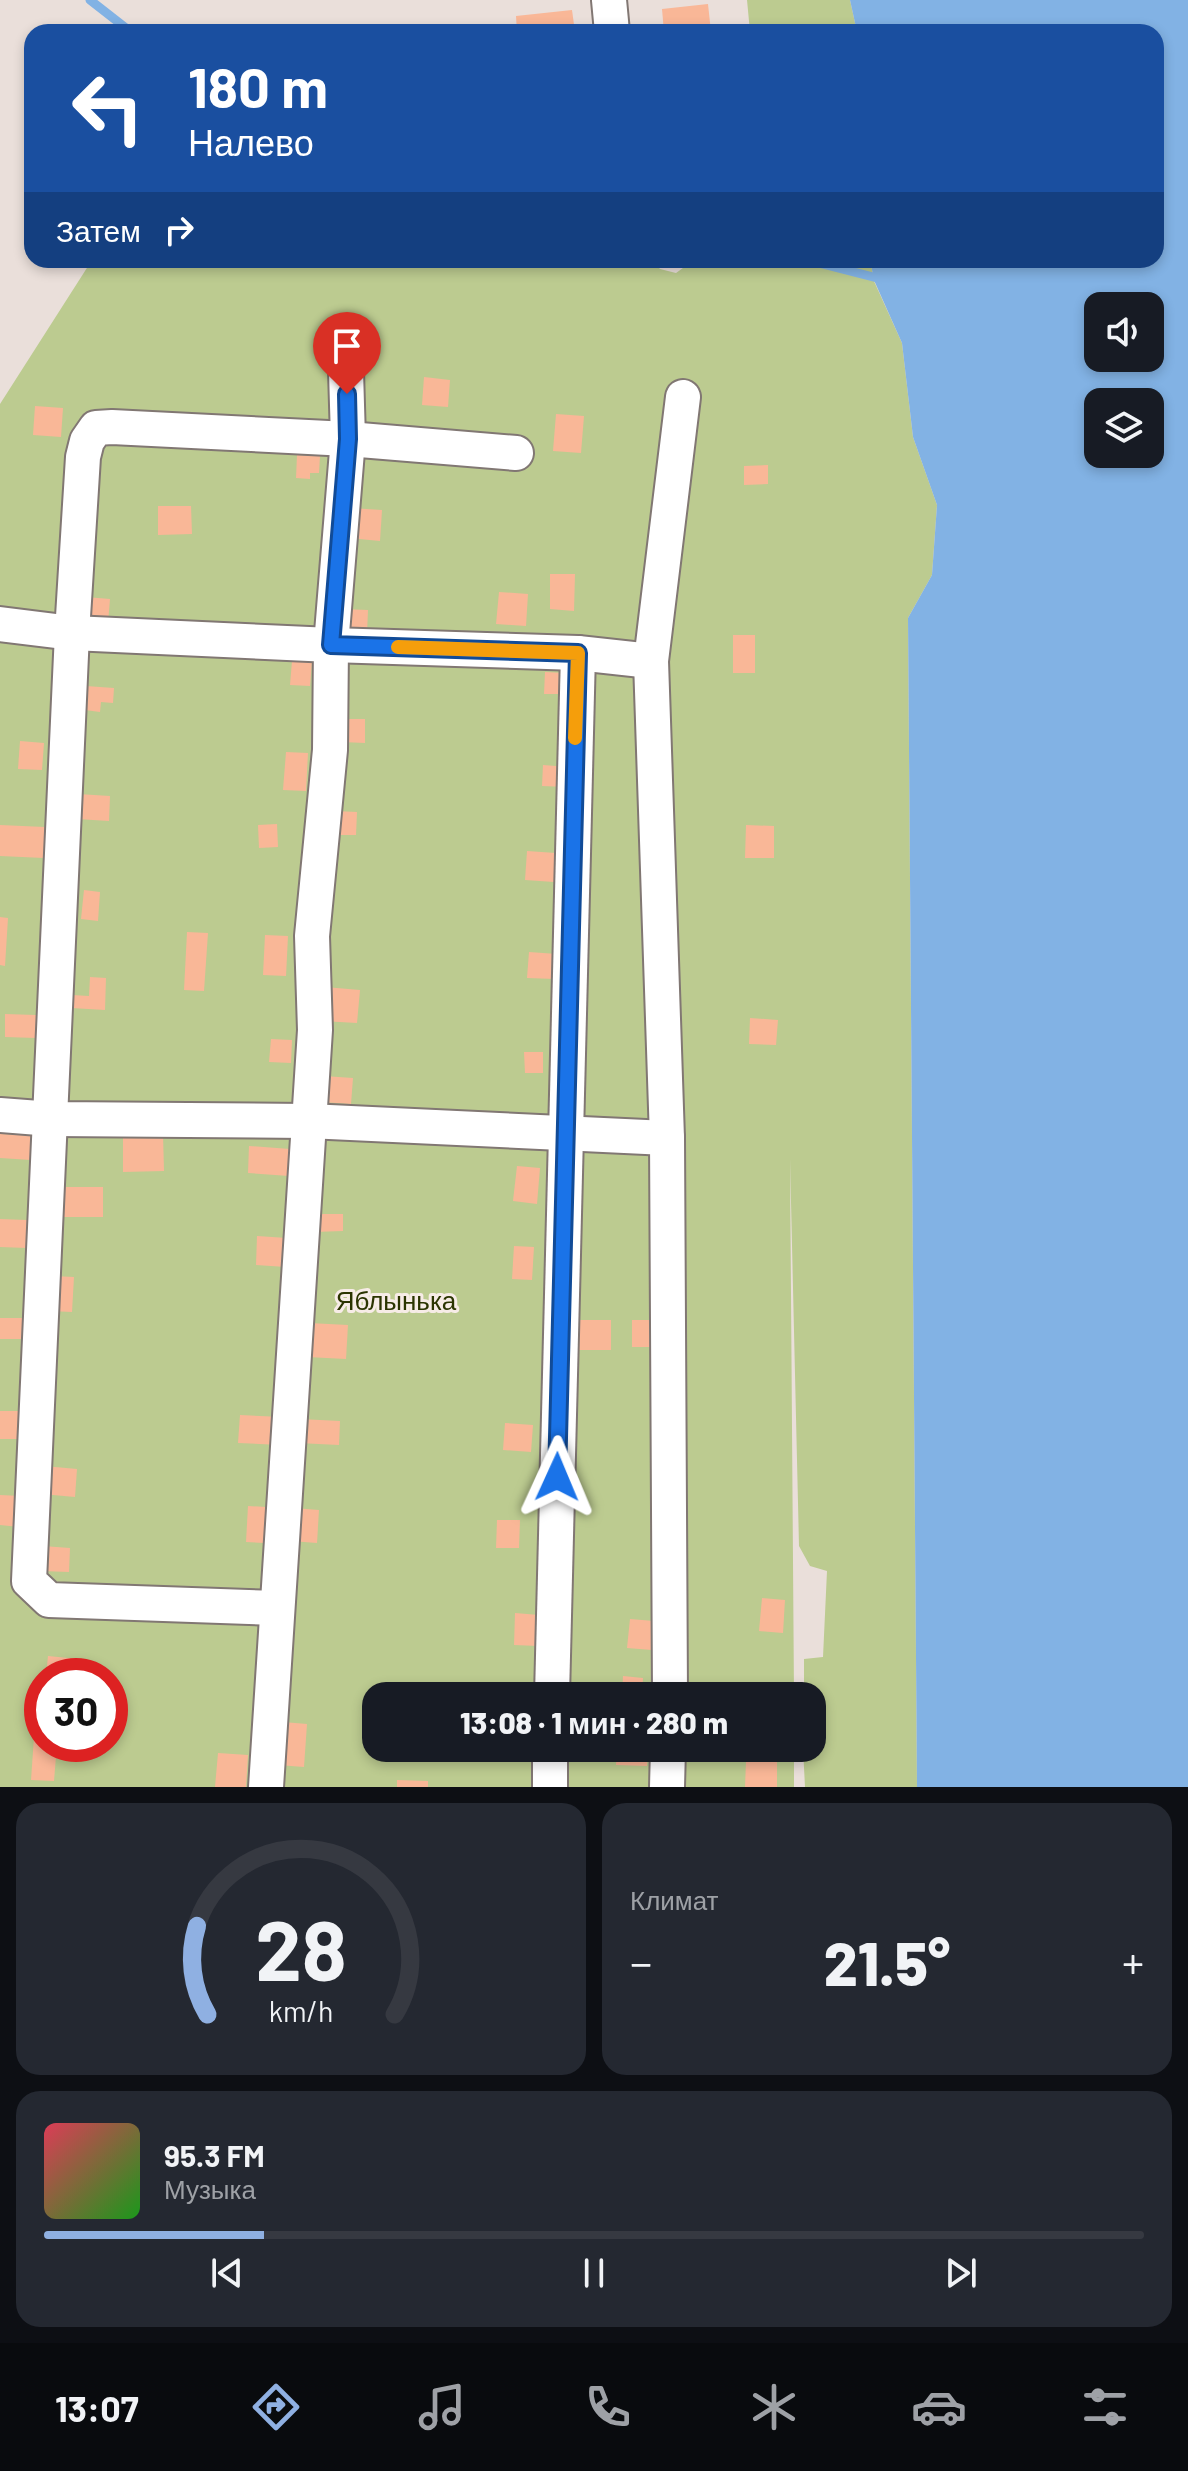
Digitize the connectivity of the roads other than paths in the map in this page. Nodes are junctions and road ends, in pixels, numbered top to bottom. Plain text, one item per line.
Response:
1 (609, 0) edge
2 (611, 24) edge
3 (346, 371) dead end
4 (683, 397) dead end
5 (348, 439) junction
6 (516, 453) dead end
7 (0, 624) edge
8 (72, 633) junction
9 (331, 645) junction
10 (578, 653) junction
11 (651, 661) junction
12 (0, 1115) edge
13 (52, 1119) junction
14 (308, 1121) junction
15 (564, 1133) junction
16 (667, 1138) junction
17 (277, 1608) junction
18 (552, 1682) edge
19 (670, 1682) edge
20 (550, 1762) edge
21 (668, 1762) edge
22 (266, 1787) edge
23 (550, 1787) edge
24 (667, 1787) edge

1 - 2 street
3 - 5 street
4 - 11 street
5 - 6 street
5 - 8 street
5 - 9 street
7 - 8 street
8 - 9 street
8 - 13 street
9 - 10 street
9 - 14 street
10 - 11 street
10 - 15 street
11 - 16 street
12 - 13 street
13 - 14 street
13 - 17 street
14 - 15 street
14 - 17 street
15 - 16 street
15 - 18 street
16 - 19 street
17 - 22 street
20 - 23 street
21 - 24 street

